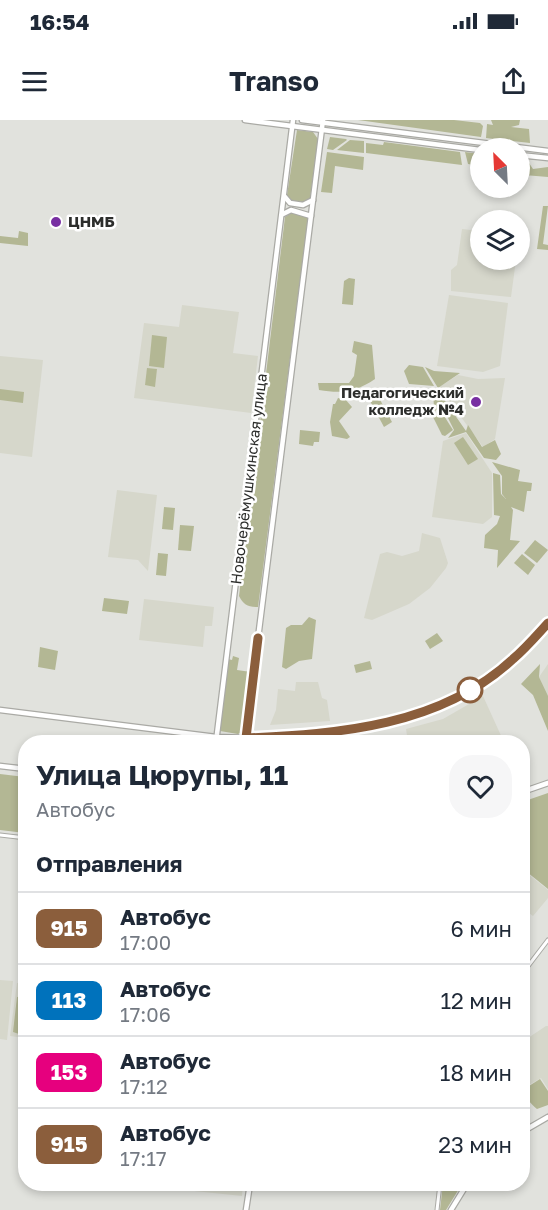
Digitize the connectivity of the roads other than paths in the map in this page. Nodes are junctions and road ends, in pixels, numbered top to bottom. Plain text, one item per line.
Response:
1 (245, 120) edge
2 (302, 120) edge
3 (323, 121) edge
4 (293, 123) edge
5 (322, 130) junction
6 (470, 149) edge
7 (548, 151) edge
8 (530, 156) edge
9 (548, 158) edge
10 (285, 197) junction
11 (313, 200) junction
12 (282, 215) junction
13 (311, 216) junction
14 (548, 622) edge
15 (0, 710) edge
16 (180, 735) edge
17 (217, 735) edge
18 (246, 735) edge
19 (292, 735) edge
20 (0, 766) edge
21 (18, 768) edge
22 (548, 783) edge
23 (530, 789) edge
24 (0, 835) edge
25 (18, 837) edge
26 (548, 940) edge
27 (530, 964) edge
28 (548, 1117) edge
29 (530, 1127) edge
30 (249, 1191) edge
31 (439, 1191) edge
32 (463, 1191) edge
33 (246, 1210) edge
34 (437, 1210) edge
35 (451, 1210) edge

1 - 4 street
2 - 3 street
3 - 5 street, Новочерёмушкинская улица
3 - 7 street
4 - 5 street
4 - 10 street, Новочерёмушкинская улица
5 - 6 street
5 - 11 street, Новочерёмушкинская улица
8 - 9 street
10 - 11 street
10 - 12 street, Новочерёмушкинская улица
11 - 13 street, Новочерёмушкинская улица
12 - 13 street
12 - 17 street, Новочерёмушкинская улица
13 - 18 street, Новочерёмушкинская улица
14 - 19 street
15 - 16 street
20 - 21 street
22 - 23 street
24 - 25 street
26 - 27 street
28 - 29 street
30 - 33 street
31 - 34 street
32 - 35 street

